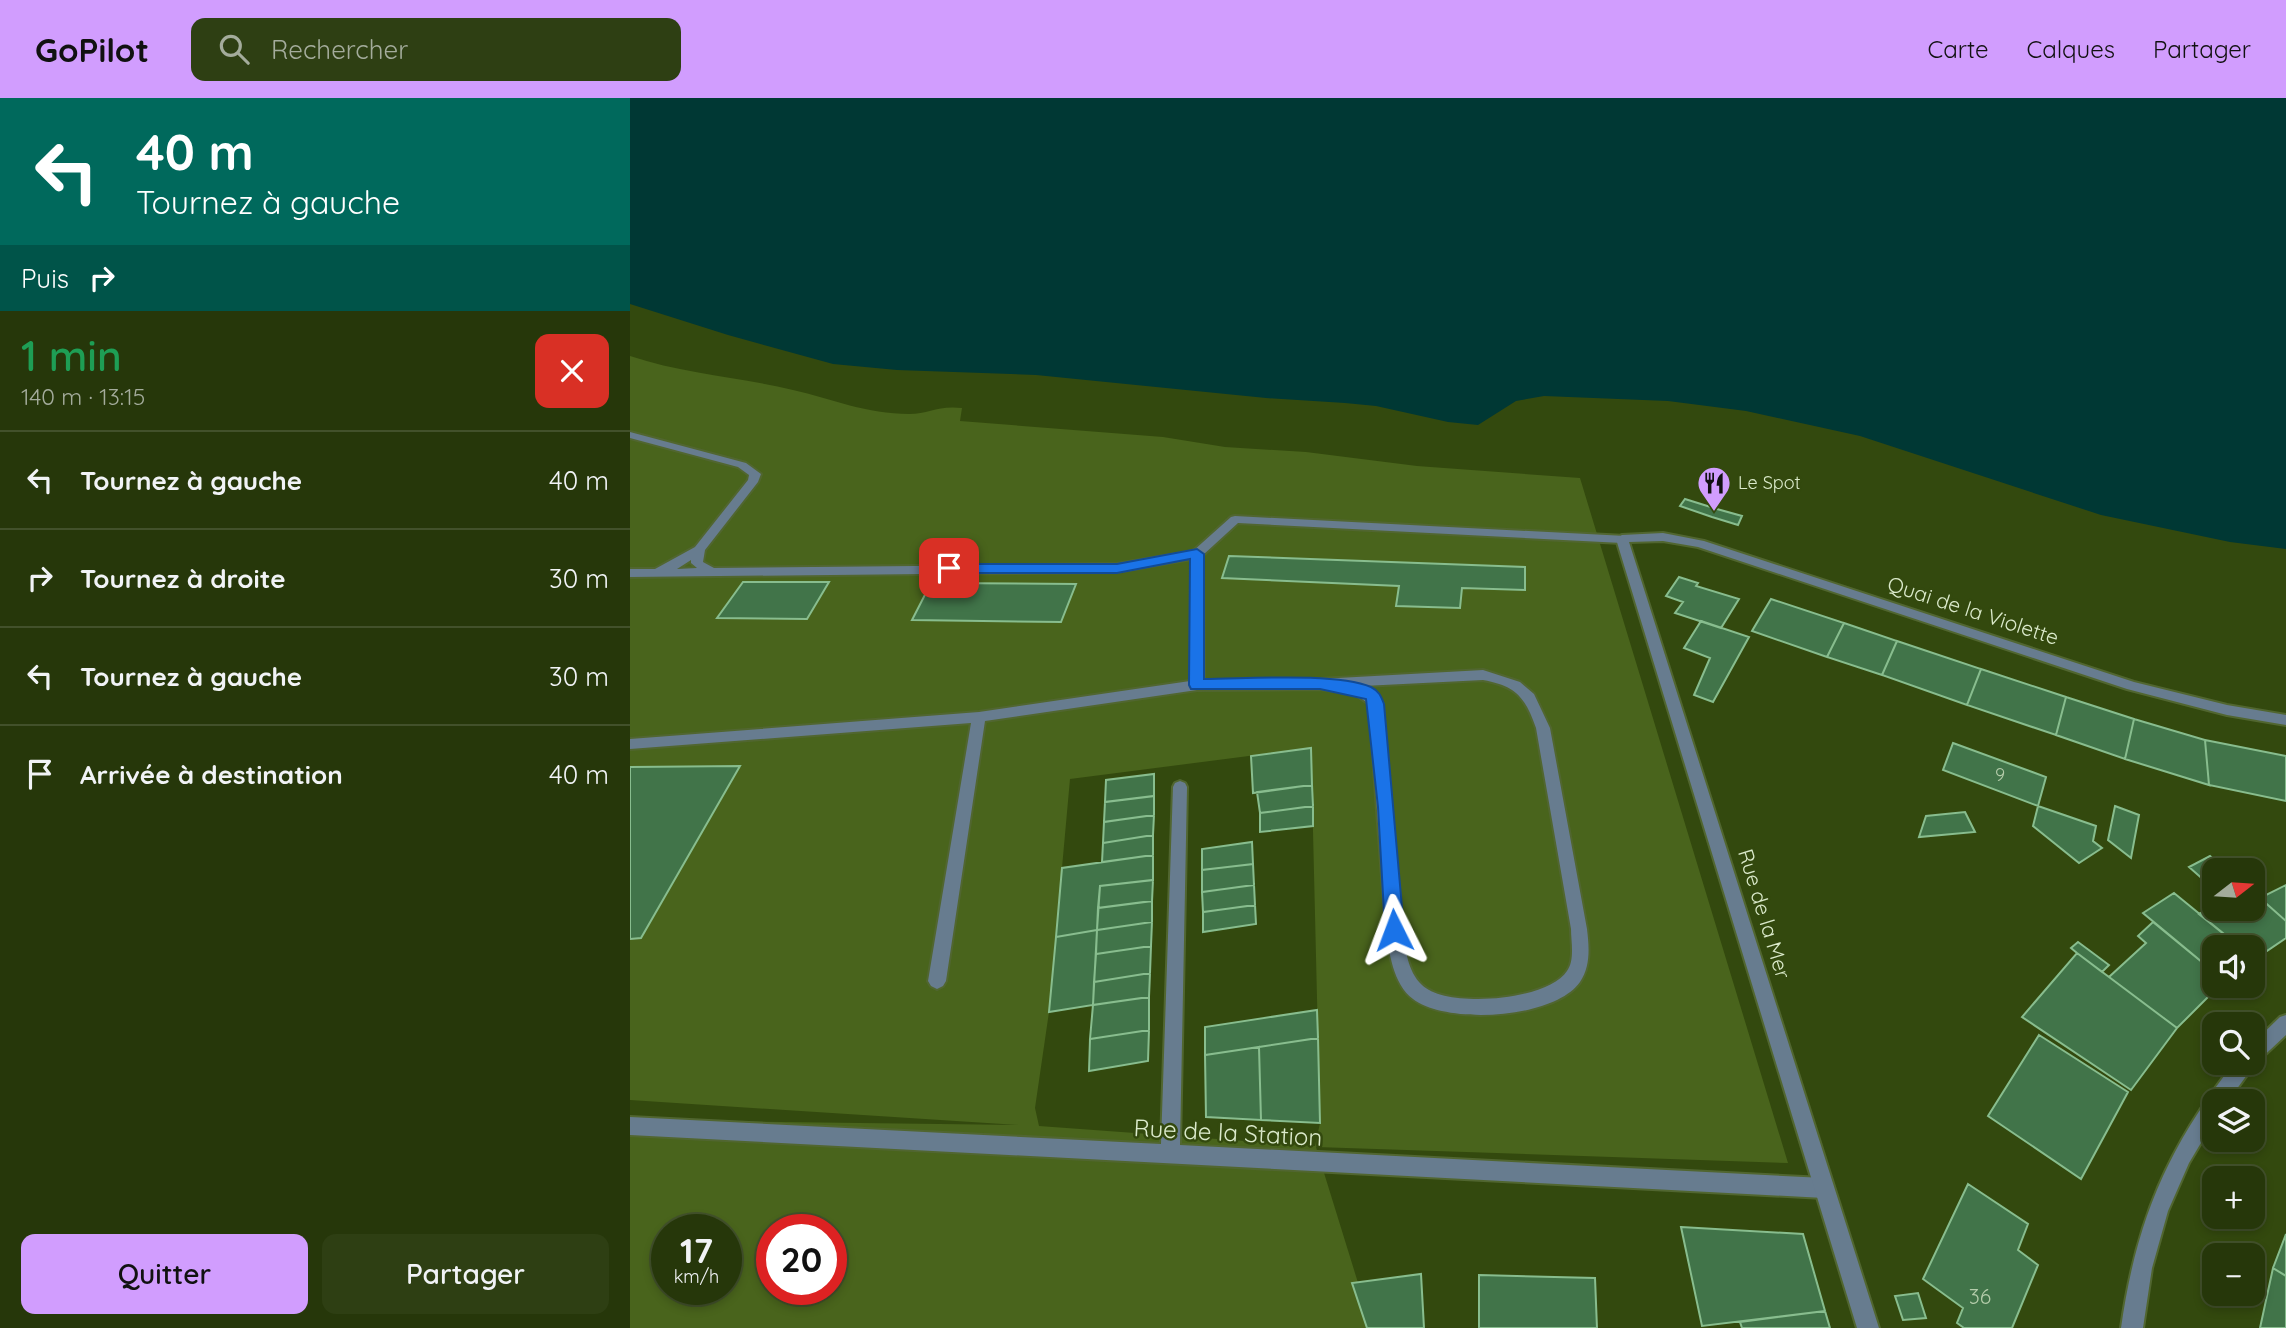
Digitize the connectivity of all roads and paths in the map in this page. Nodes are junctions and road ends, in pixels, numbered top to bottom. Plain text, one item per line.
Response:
1 (630, 436) edge
2 (649, 440) junction
3 (630, 446) edge
4 (1622, 539) junction
5 (699, 550) junction
6 (1197, 554) junction
7 (711, 572) junction
8 (630, 573) edge
9 (644, 575) junction
10 (1320, 684) junction
11 (1197, 685) junction
12 (979, 717) junction
13 (2286, 720) edge
14 (630, 744) edge
15 (1180, 787) dead end
16 (937, 981) dead end
17 (2286, 1023) edge
18 (2265, 1043) edge
19 (2237, 1075) edge
20 (2225, 1089) edge
21 (2202, 1122) edge
22 (630, 1126) edge
23 (1170, 1155) junction
24 (1824, 1188) junction
25 (1868, 1328) edge
26 (2132, 1328) edge

1 - 2 street
2 - 3 street
2 - 5 street
4 - 6 street
4 - 13 street, Quai de la Violette
4 - 24 street, Rue de la Mer
5 - 7 street
5 - 9 street
6 - 7 street
6 - 11 street
7 - 9 street
8 - 9 street
10 - 10 street
10 - 11 street
11 - 12 street
12 - 14 street
12 - 16 street
15 - 23 street
17 - 18 street
19 - 20 street
21 - 26 street
22 - 23 street, Rue de la Station
23 - 24 street, Rue de la Station
24 - 25 street, Rue de la Mer

